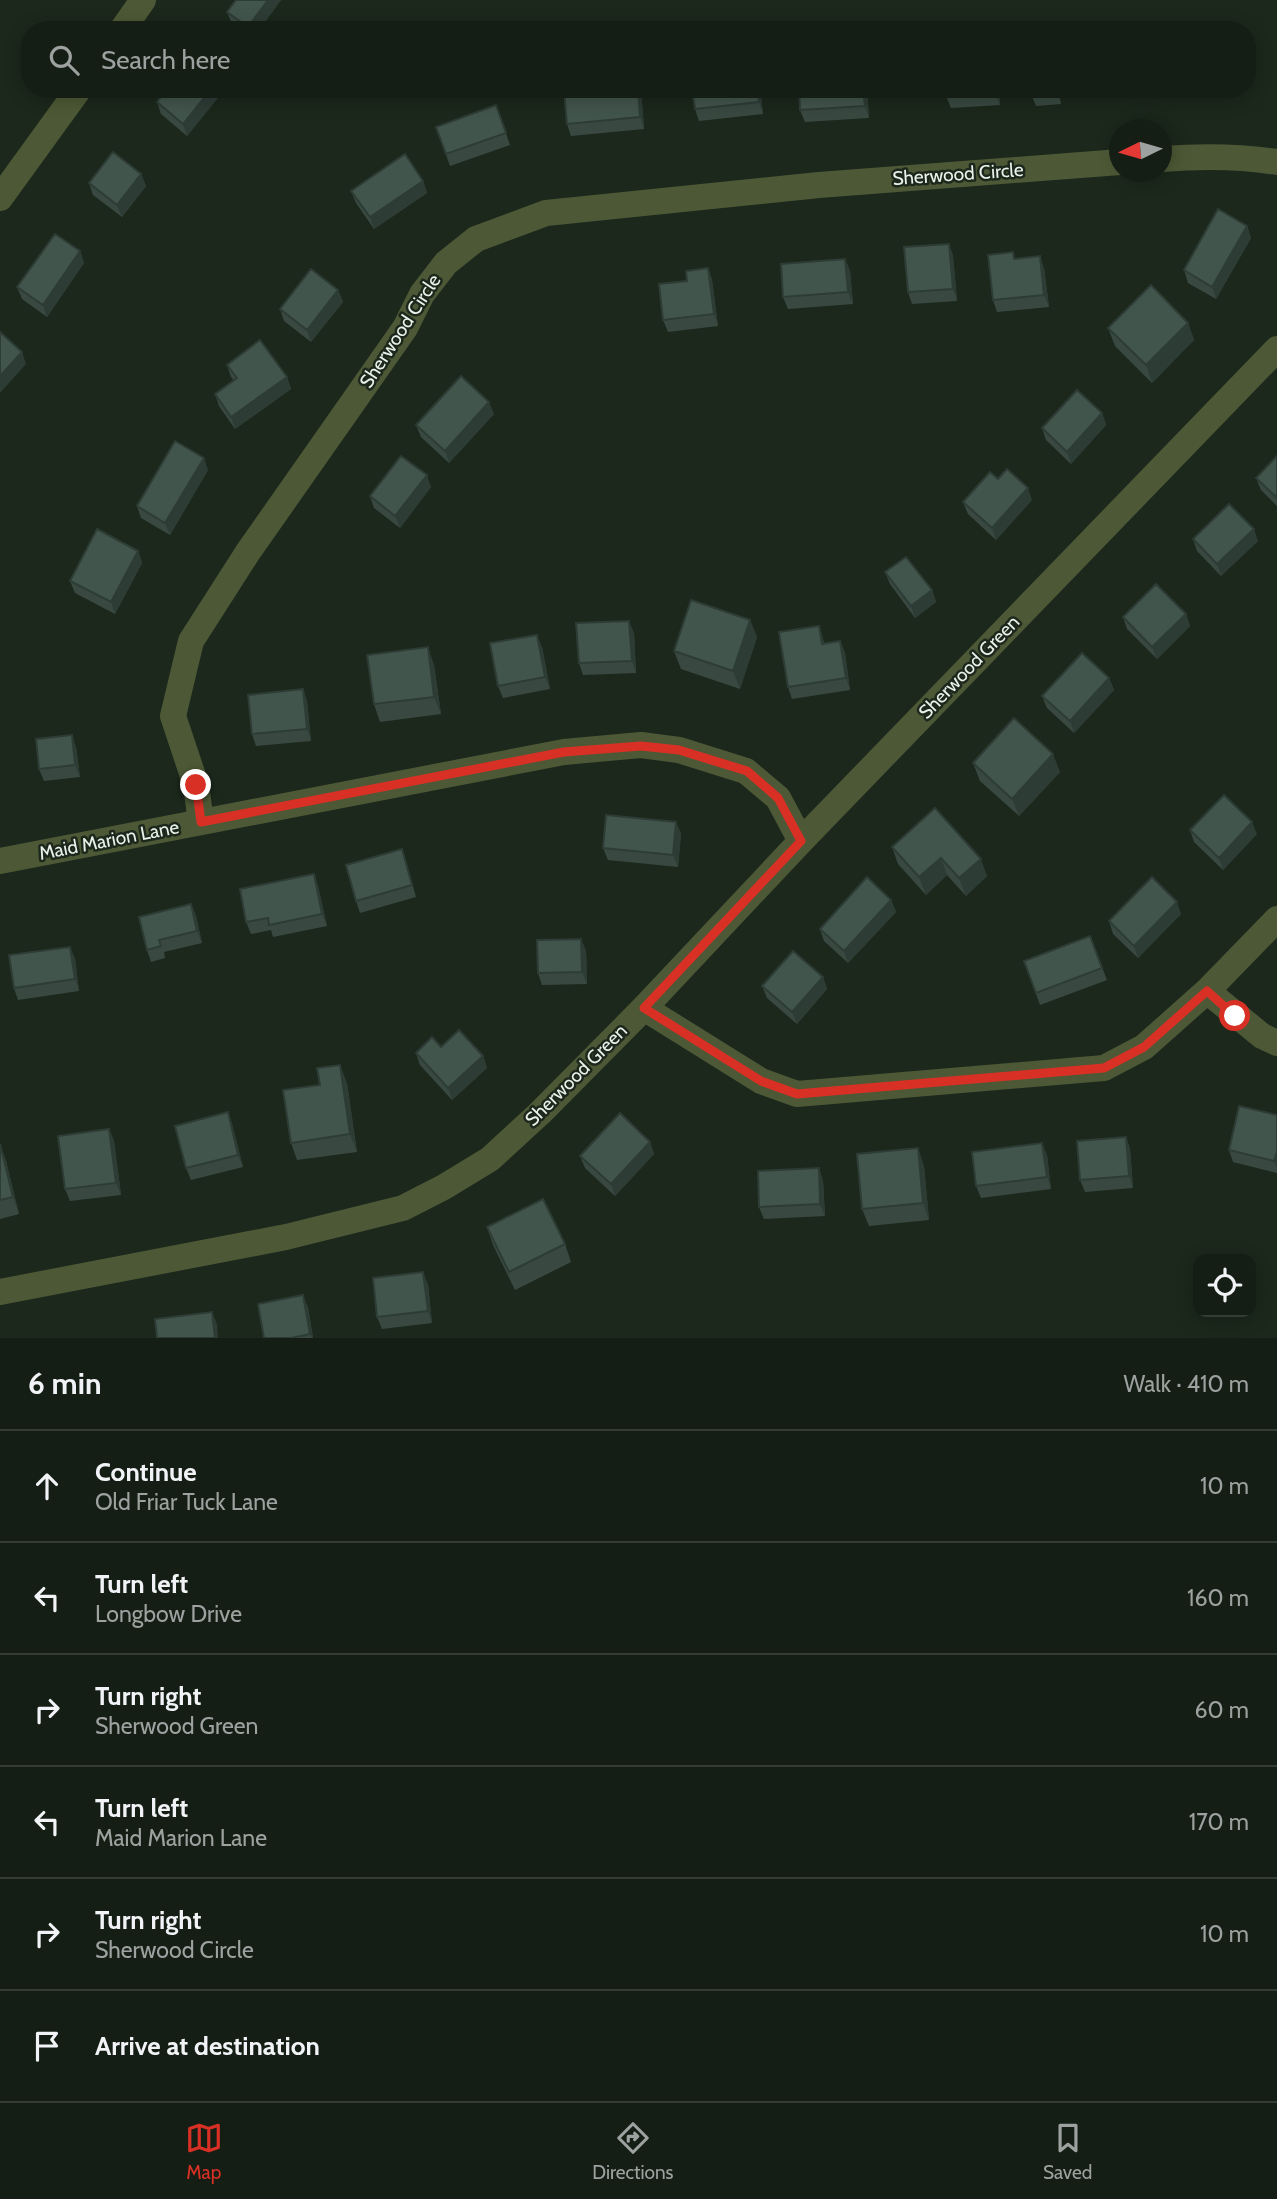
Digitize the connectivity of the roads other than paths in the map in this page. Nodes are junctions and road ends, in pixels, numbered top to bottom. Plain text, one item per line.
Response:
1 (143, 0) edge
2 (128, 21) edge
3 (72, 98) edge
4 (1172, 158) edge
5 (1277, 162) edge
6 (1109, 163) edge
7 (0, 198) edge
8 (1277, 349) edge
9 (201, 822) junction
10 (801, 841) junction
11 (0, 861) edge
12 (1277, 919) edge
13 (1207, 991) junction
14 (644, 1008) junction
15 (1277, 1043) edge
16 (0, 1292) edge

1 - 2 street
3 - 7 street
4 - 5 street
6 - 9 street, Sherwood Circle
8 - 10 street, Sherwood Green
9 - 10 street, Maid Marion Lane
9 - 11 street, Maid Marion Lane
10 - 14 street, Sherwood Green
12 - 13 street
13 - 14 street
13 - 15 street
14 - 16 street, Sherwood Green

